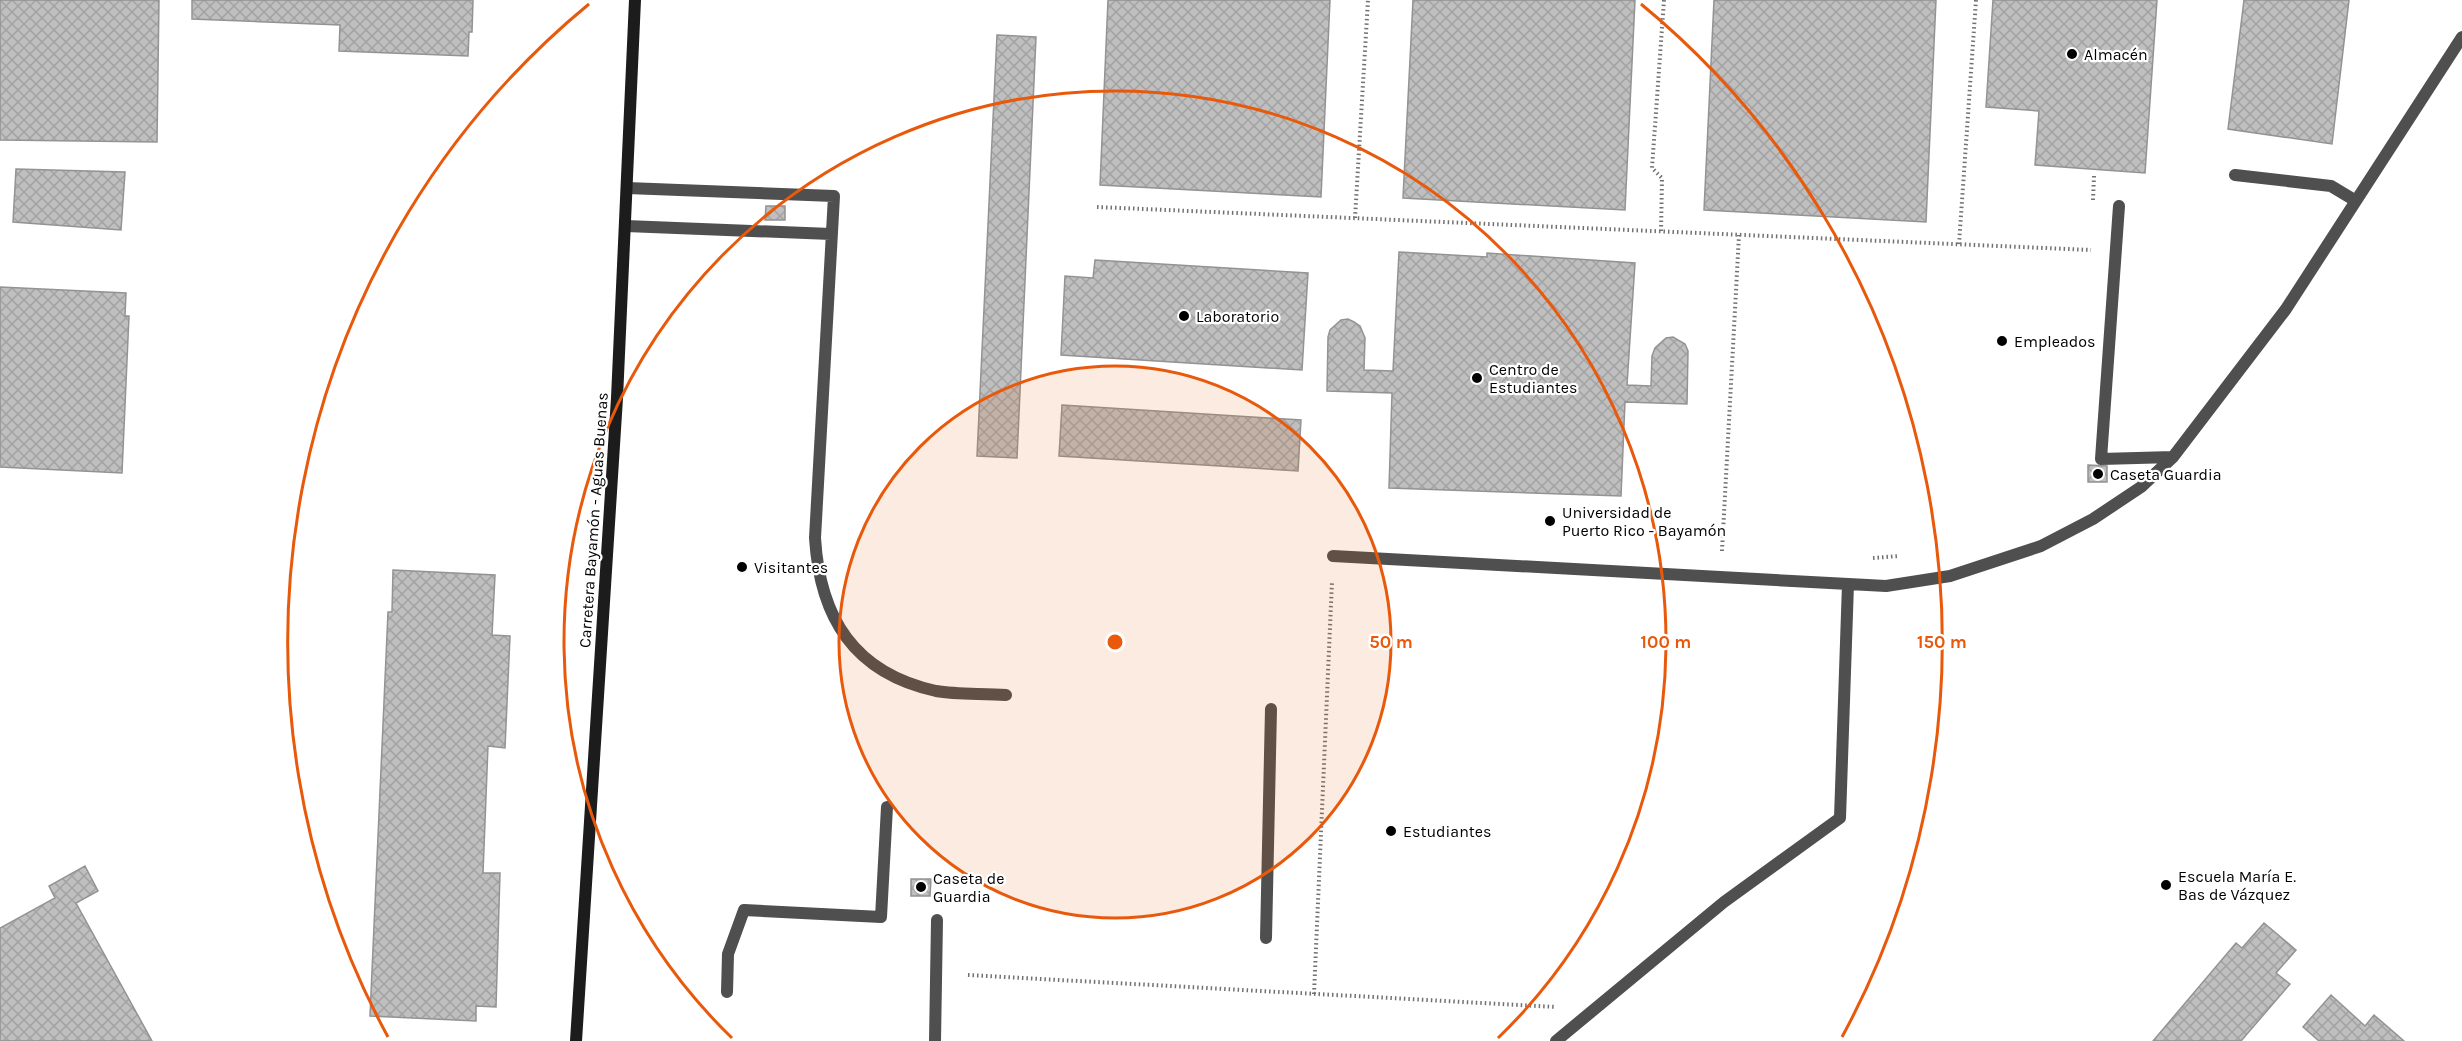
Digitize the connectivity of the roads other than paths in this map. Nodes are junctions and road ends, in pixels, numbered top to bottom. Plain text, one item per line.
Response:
1 (635, 0) edge
2 (2462, 37) edge
3 (2235, 176) dead end
4 (627, 188) junction
5 (2356, 201) junction
6 (2119, 206) dead end
7 (627, 226) junction
8 (831, 234) junction
9 (2173, 457) junction
10 (1333, 556) road end
11 (1848, 584) junction
12 (1006, 695) dead end
13 (1271, 709) dead end
14 (887, 807) dead end
15 (937, 920) dead end
16 (1266, 938) dead end
17 (727, 992) dead end
18 (576, 1041) edge
19 (935, 1041) edge
20 (1556, 1041) edge

1 - 4 street, Carretera Bayamón - Aguas Buenas
2 - 5 lane
3 - 5 lane
4 - 7 street, Carretera Bayamón - Aguas Buenas
4 - 8 lane
5 - 9 lane
6 - 9 lane
7 - 8 lane
7 - 18 street, Carretera Bayamón - Aguas Buenas
8 - 12 lane
9 - 11 lane
10 - 11 lane
11 - 20 lane
13 - 16 lane
14 - 17 lane
15 - 19 lane

